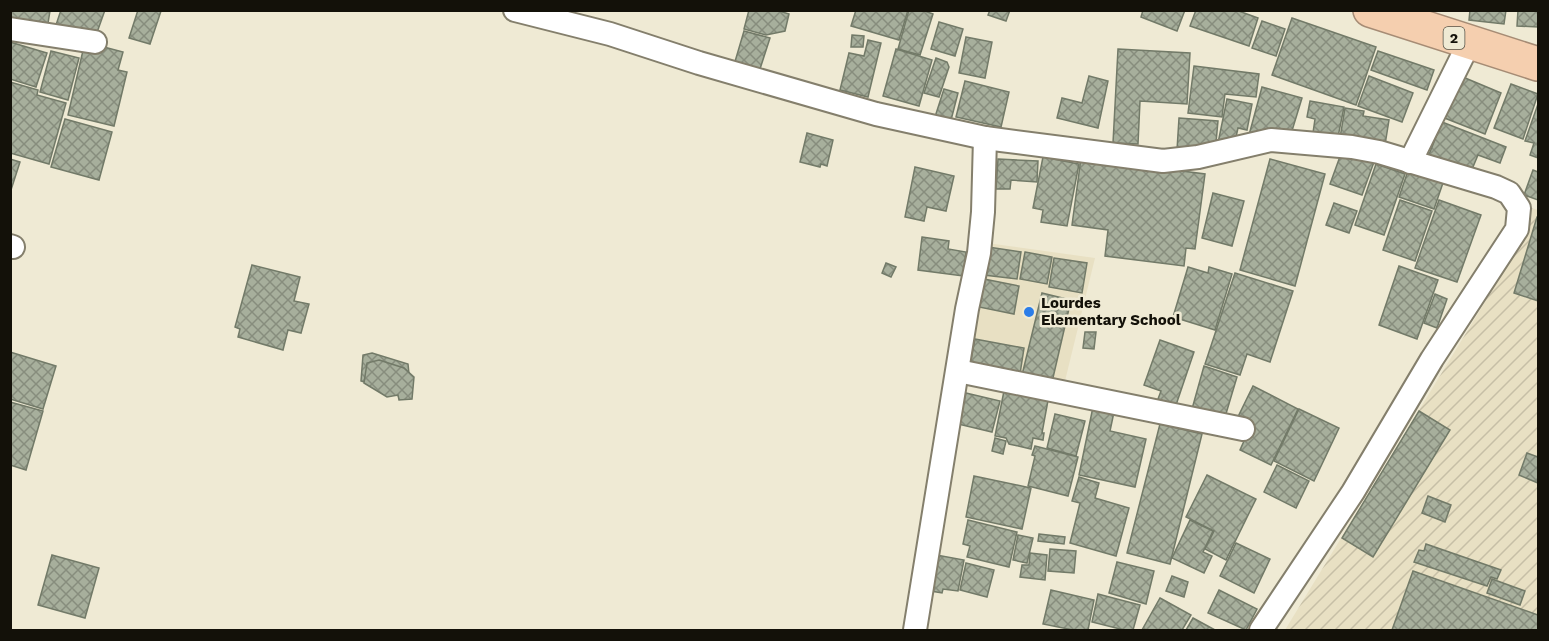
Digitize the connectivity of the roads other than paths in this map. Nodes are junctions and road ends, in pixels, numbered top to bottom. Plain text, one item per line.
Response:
1 (515, 10) edge
2 (1370, 10) edge
3 (10, 29) edge
4 (95, 42) dead end
5 (1469, 43) junction
6 (1539, 64) edge
7 (985, 138) junction
8 (1410, 162) junction
9 (958, 370) junction
10 (1243, 429) dead end
11 (915, 630) edge
12 (1262, 630) edge

1 - 7 street
2 - 5 highway, 2
3 - 4 street
5 - 6 highway, 2
5 - 8 street
7 - 8 street
7 - 9 street
8 - 12 street
9 - 10 street
9 - 11 street

